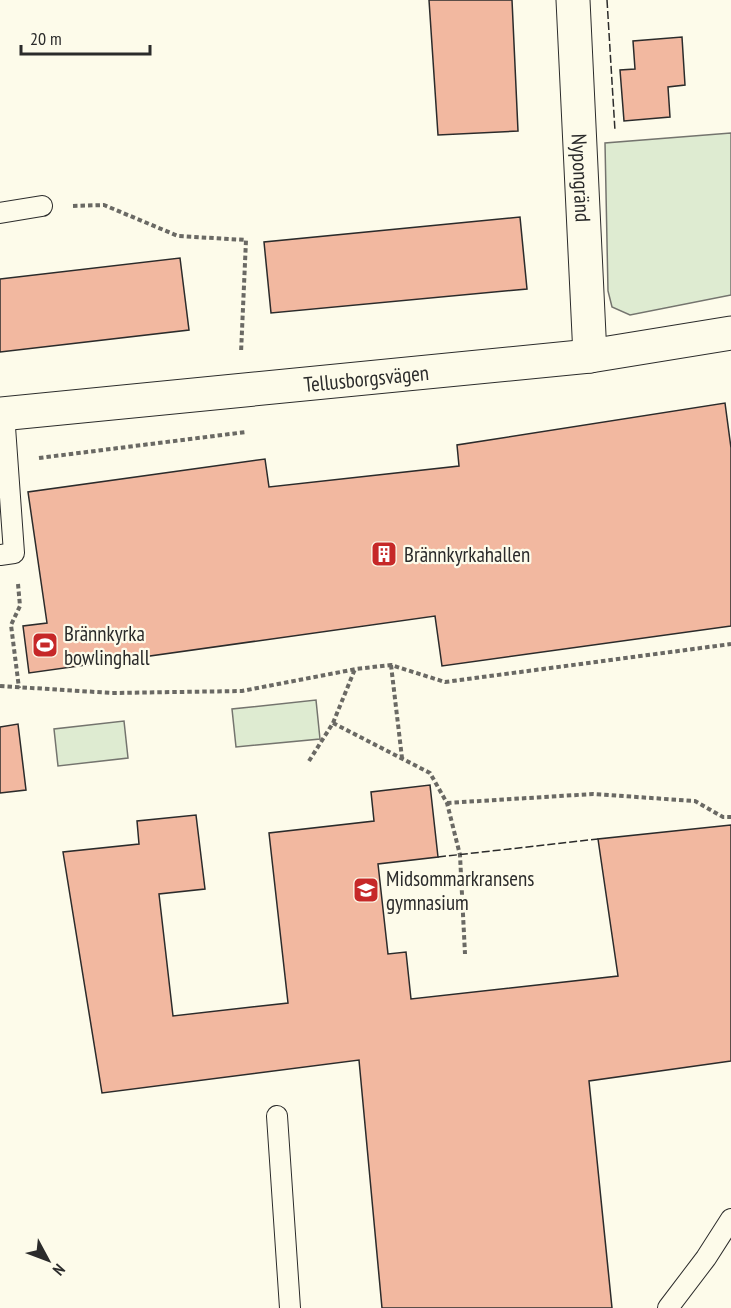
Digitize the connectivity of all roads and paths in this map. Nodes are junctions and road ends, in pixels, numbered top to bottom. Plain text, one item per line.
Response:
1 (573, 0) edge
2 (42, 206) joint
3 (0, 213) edge
4 (731, 333) edge
5 (590, 356) junction
6 (240, 390) junction
7 (2, 413) edge
8 (7, 554) edge
9 (731, 644) edge
10 (391, 665) junction
11 (356, 669) junction
12 (0, 686) edge
13 (19, 688) junction
14 (333, 723) junction
15 (402, 758) junction
16 (309, 761) dead end
17 (447, 804) junction
18 (731, 817) edge
19 (465, 954) dead end
20 (277, 1116) dead end
21 (731, 1219) edge
22 (290, 1308) edge
23 (668, 1308) edge

1 - 5 street, Nypongränd
2 - 3 lane
2 - 6 path
4 - 5 street, Tellusborgsvägen
5 - 6 street, Tellusborgsvägen
6 - 7 street, Tellusborgsvägen
7 - 8 lane
8 - 13 path
9 - 10 path
10 - 11 path
10 - 15 path
11 - 13 path
11 - 14 path
12 - 13 path
14 - 15 path
14 - 16 path
15 - 17 path
17 - 18 path
17 - 19 path
20 - 22 lane
21 - 23 lane

